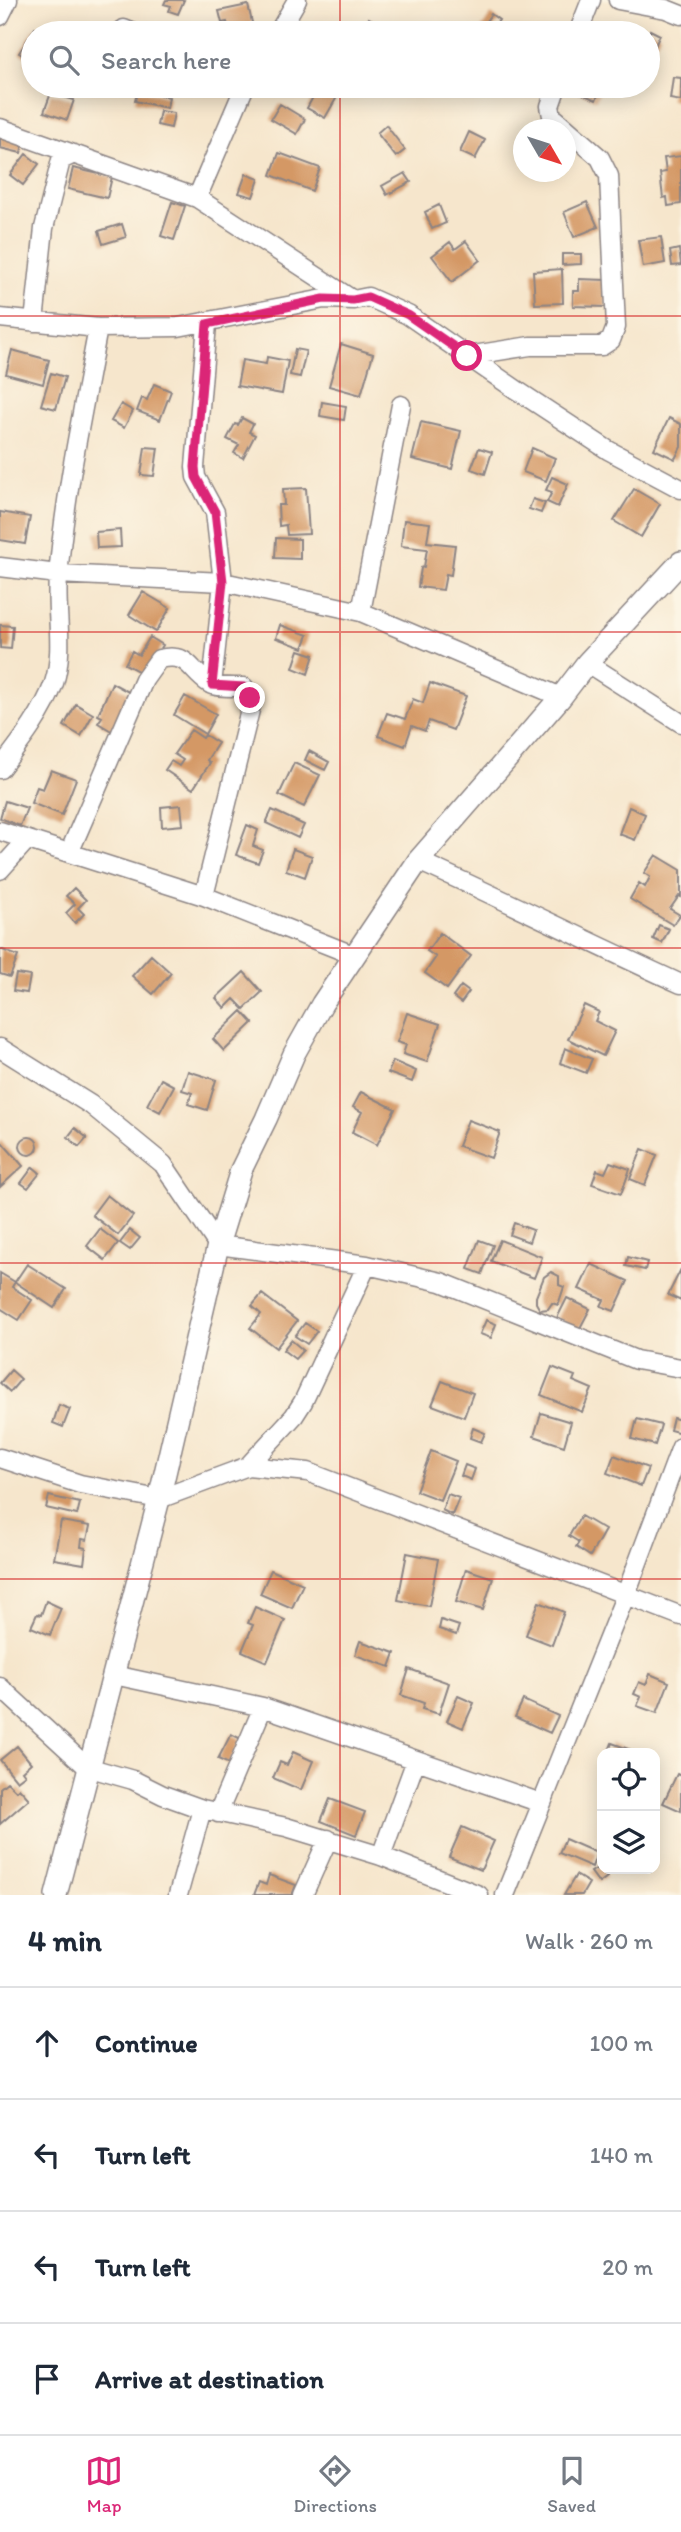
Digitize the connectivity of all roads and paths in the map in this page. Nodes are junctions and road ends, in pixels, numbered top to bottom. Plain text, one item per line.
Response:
1 (8, 0) edge
2 (297, 0) edge
3 (591, 0) edge
4 (618, 0) edge
5 (681, 15) edge
6 (0, 16) edge
7 (285, 21) edge
8 (583, 21) edge
9 (240, 98) edge
10 (553, 98) edge
11 (0, 128) edge
12 (74, 154) junction
13 (197, 198) junction
14 (353, 300) junction
15 (0, 318) edge
16 (34, 322) junction
17 (207, 324) junction
18 (98, 328) junction
19 (467, 356) junction
20 (401, 405) dead end
21 (681, 489) edge
22 (681, 562) edge
23 (0, 567) edge
24 (58, 574) junction
25 (223, 582) junction
26 (361, 612) junction
27 (587, 663) junction
28 (212, 685) junction
29 (561, 697) junction
30 (681, 723) edge
31 (0, 768) edge
32 (0, 831) edge
33 (27, 840) junction
34 (69, 853) junction
35 (418, 861) junction
36 (0, 870) edge
37 (204, 896) junction
38 (353, 955) junction
39 (681, 984) edge
40 (0, 1048) edge
41 (218, 1245) junction
42 (367, 1265) junction
43 (681, 1368) edge
44 (681, 1447) edge
45 (0, 1458) edge
46 (248, 1466) junction
47 (159, 1499) junction
48 (626, 1594) junction
49 (681, 1616) edge
50 (114, 1675) junction
51 (0, 1687) edge
52 (262, 1707) junction
53 (416, 1760) junction
54 (87, 1767) junction
55 (541, 1803) junction
56 (210, 1811) junction
57 (328, 1839) junction
58 (381, 1856) junction
59 (55, 1895) edge
60 (178, 1895) edge
61 (303, 1895) edge
62 (479, 1895) edge
63 (505, 1895) edge

1 - 6 street
2 - 7 street
3 - 8 street
4 - 5 street
9 - 13 street
10 - 19 street
11 - 12 street
12 - 13 street
12 - 16 street
13 - 14 street
14 - 17 street
14 - 19 street
15 - 16 street
16 - 18 street
17 - 18 street
17 - 25 street
18 - 24 street
19 - 21 street
20 - 26 street
22 - 27 street
23 - 24 street
24 - 25 street
24 - 31 street
25 - 26 street
25 - 28 street
26 - 29 street
27 - 29 street
27 - 30 street
28 - 34 street
28 - 37 street
29 - 35 street
32 - 33 street
33 - 34 street
33 - 36 street
34 - 37 street
35 - 38 street
35 - 39 street
37 - 38 street
38 - 41 street
40 - 41 street
41 - 42 street
41 - 47 street
42 - 43 street
42 - 46 street
44 - 48 street
45 - 47 street
46 - 47 street
46 - 48 street
47 - 50 street
48 - 49 street
48 - 55 street
50 - 52 street
50 - 54 street
51 - 54 street
52 - 53 street
52 - 56 street
53 - 55 street
53 - 58 street
54 - 56 street
54 - 59 street
55 - 63 street
56 - 57 street
56 - 60 street
57 - 58 street
57 - 61 street
58 - 62 street

